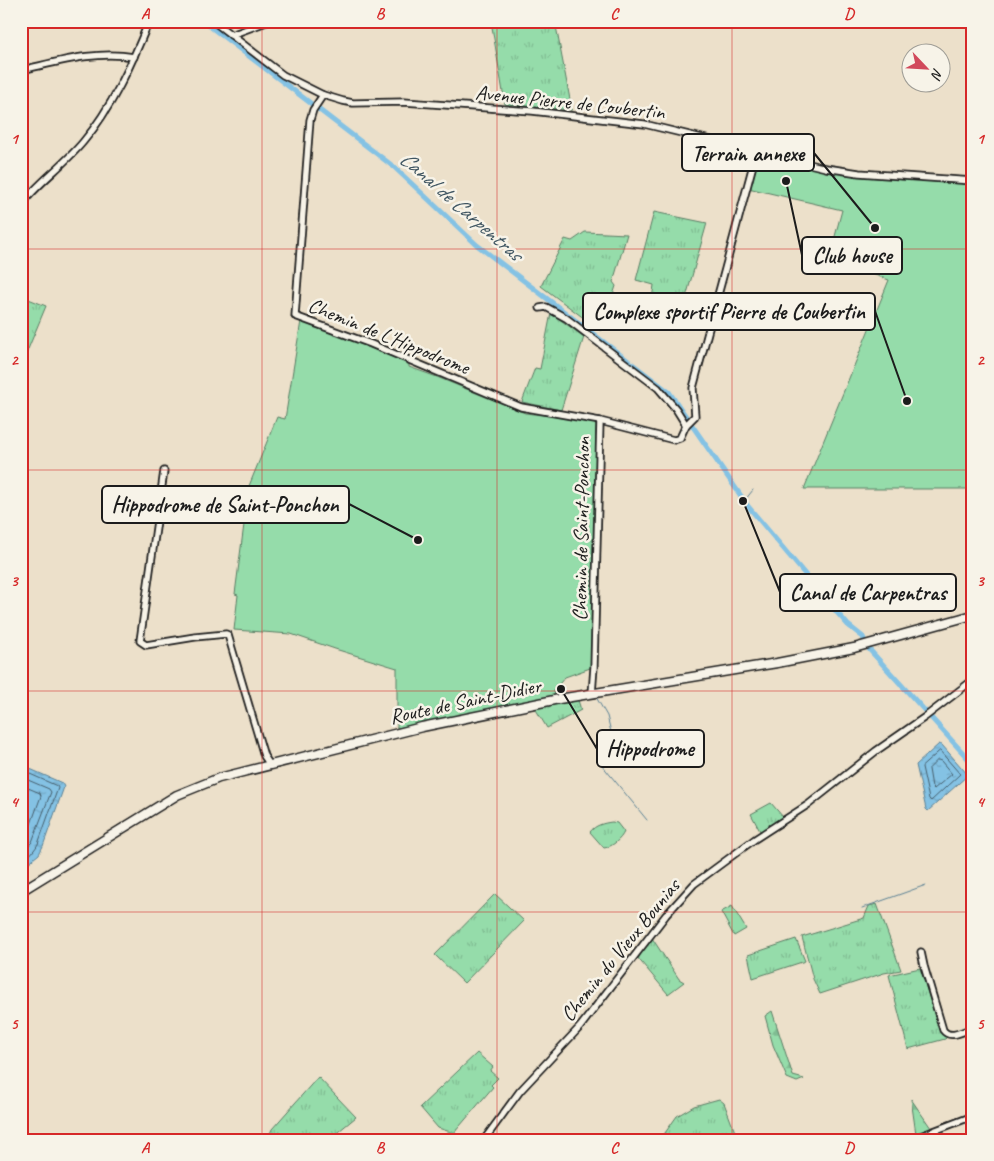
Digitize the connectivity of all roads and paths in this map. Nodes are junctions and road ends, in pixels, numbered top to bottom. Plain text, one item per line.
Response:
1 (149, 21) edge
2 (213, 21) edge
3 (269, 21) edge
4 (231, 36) junction
5 (134, 57) junction
6 (21, 70) edge
7 (323, 95) junction
8 (757, 150) junction
9 (973, 180) edge
10 (21, 205) edge
11 (540, 308) dead end
12 (600, 421) junction
13 (686, 425) junction
14 (164, 471) dead end
15 (973, 615) edge
16 (973, 680) edge
17 (592, 694) junction
18 (270, 765) junction
19 (21, 891) edge
20 (921, 952) dead end
21 (973, 1028) edge
22 (973, 1116) edge
23 (484, 1140) edge
24 (910, 1140) edge

1 - 5 street
2 - 4 street, Avenue Pierre de Coubertin
3 - 4 street
4 - 7 street, Avenue Pierre de Coubertin
5 - 6 street
5 - 10 street
7 - 8 street, Avenue Pierre de Coubertin
7 - 12 street, Chemin de L'Hippodrome
8 - 9 street, Avenue Pierre de Coubertin
8 - 13 street, Chemin de Saint-Ponchon
11 - 13 street
12 - 13 street, Chemin de Saint-Ponchon
12 - 17 street, Chemin de Saint-Ponchon
14 - 18 street
15 - 17 main road, Route de Saint-Didier
16 - 23 street, Chemin du Vieux Bounias
17 - 18 main road, Route de Saint-Didier
18 - 19 main road, Route de Saint-Didier
20 - 21 street
22 - 24 street

